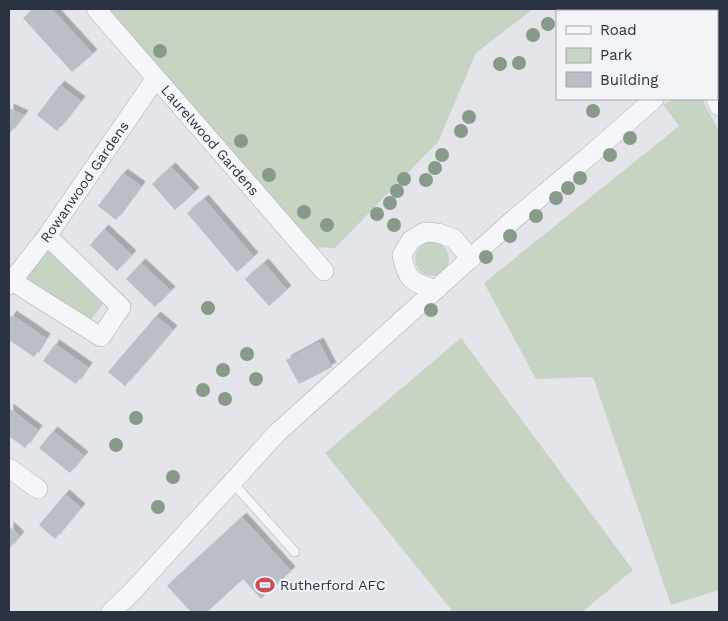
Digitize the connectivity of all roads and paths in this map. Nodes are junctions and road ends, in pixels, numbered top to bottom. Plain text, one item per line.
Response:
1 (96, 9) edge
2 (156, 78) junction
3 (653, 100) edge
4 (47, 236) junction
5 (471, 259) junction
6 (324, 271) dead end
7 (10, 283) edge
8 (436, 290) junction
9 (9, 468) edge
10 (232, 482) junction
11 (38, 489) dead end
12 (295, 552) dead end
13 (111, 612) edge

1 - 2 street, Laurelwood Gardens
2 - 4 street, Rowanwood Gardens
2 - 6 street, Laurelwood Gardens
3 - 5 street
4 - 7 street, Rowanwood Gardens
4 - 7 street
5 - 8 street
5 - 8 street
8 - 10 street
9 - 11 street
10 - 12 lane
10 - 13 street

